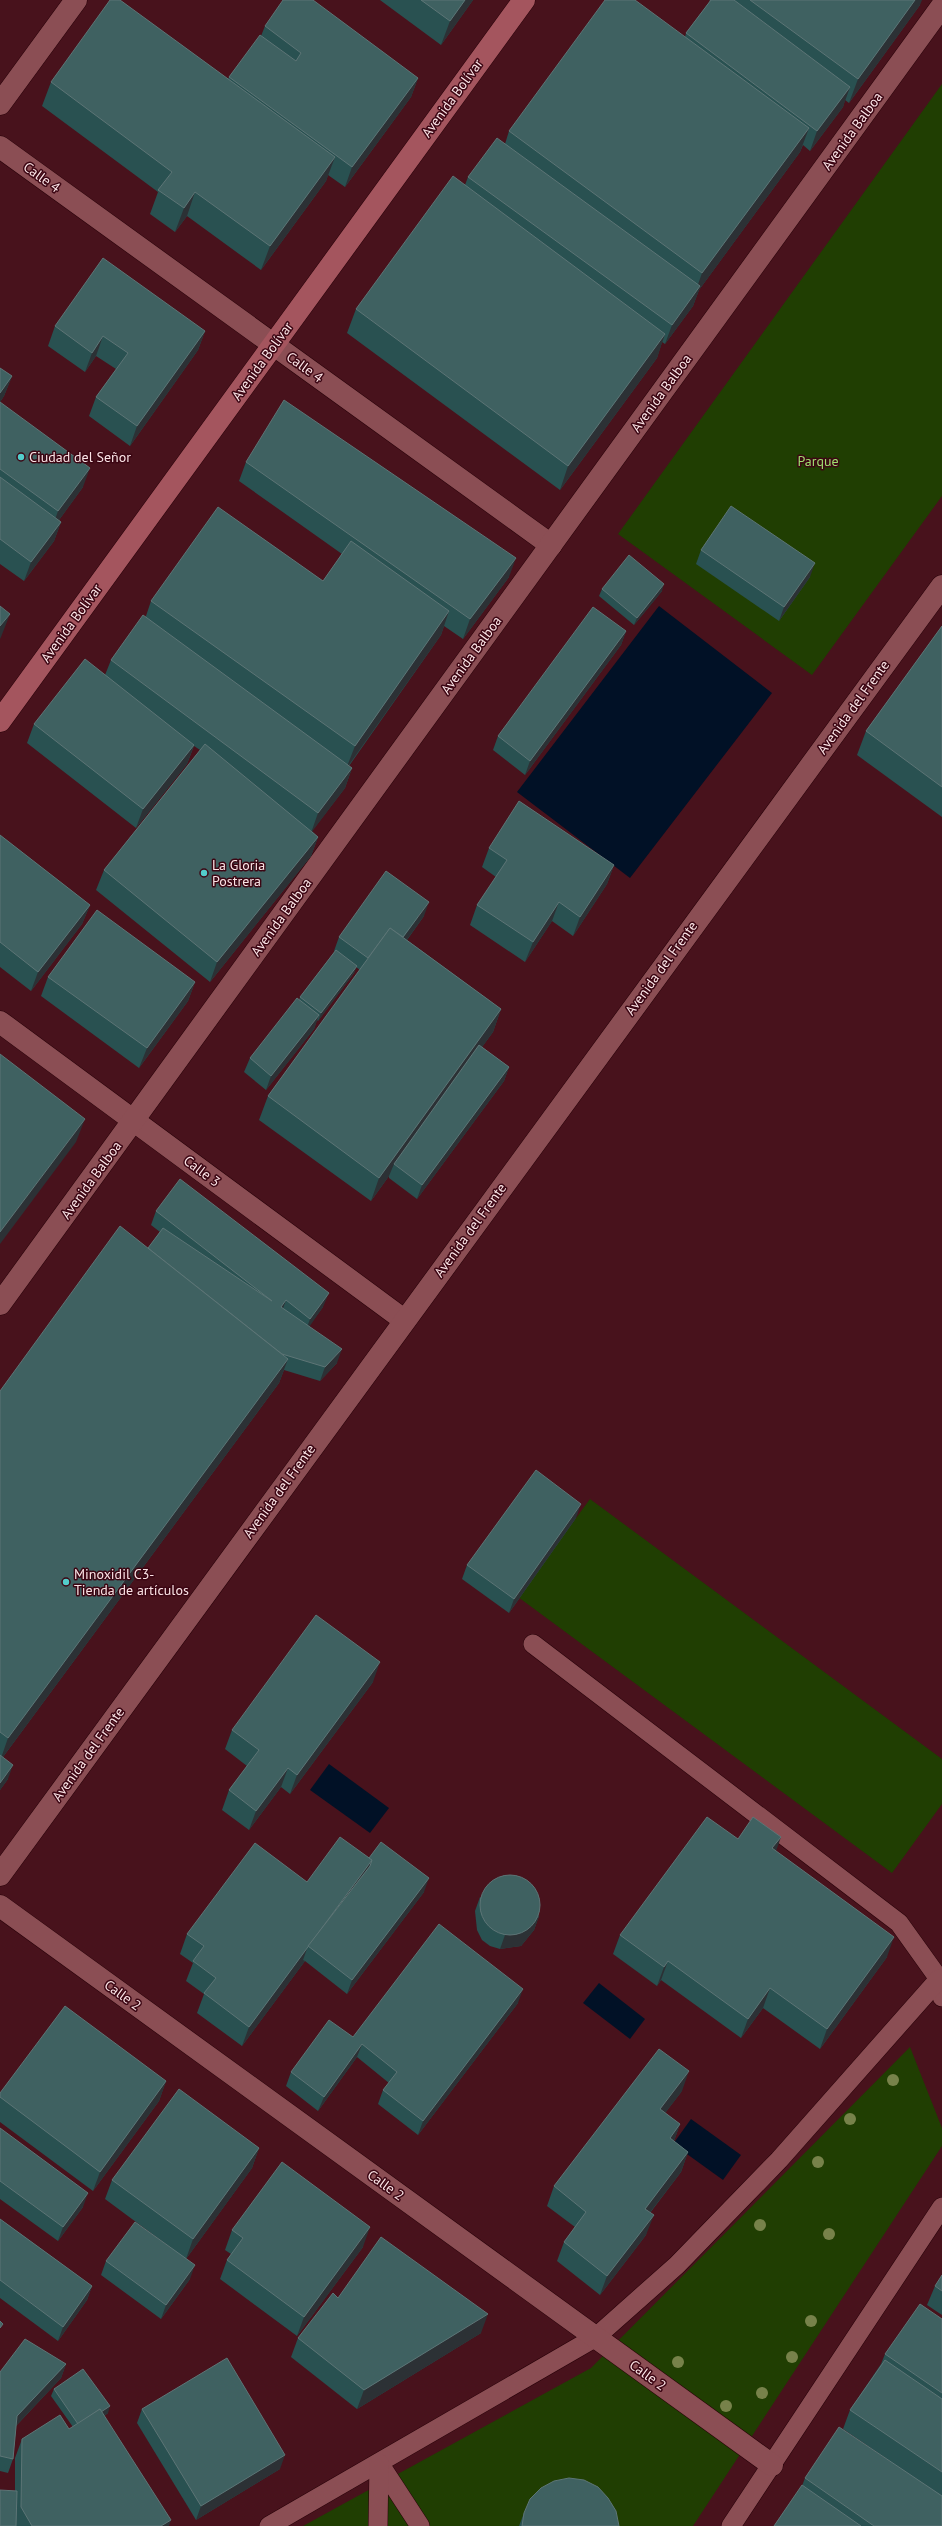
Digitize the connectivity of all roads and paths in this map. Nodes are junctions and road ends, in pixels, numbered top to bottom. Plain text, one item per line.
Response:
1 (76, 0) edge
2 (524, 0) edge
3 (942, 6) edge
4 (0, 104) edge
5 (0, 147) edge
6 (274, 344) junction
7 (551, 545) junction
8 (942, 586) edge
9 (0, 721) edge
10 (0, 1022) edge
11 (134, 1120) junction
12 (0, 1304) edge
13 (404, 1320) junction
14 (533, 1644) dead end
15 (0, 1875) edge
16 (0, 1906) edge
17 (940, 1988) edge
18 (942, 2207) edge
19 (596, 2337) junction
20 (379, 2463) junction
21 (772, 2465) junction
22 (269, 2526) edge
23 (378, 2526) edge
24 (420, 2526) edge
25 (731, 2526) edge

1 - 4 street
2 - 6 street, Avenida Bolívar
3 - 7 street, Avenida Balboa
5 - 6 street, Calle 4
6 - 7 street, Calle 4
6 - 9 street, Avenida Bolívar
7 - 11 street, Avenida Balboa
8 - 13 street, Avenida del Frente
10 - 11 street, Calle 3
11 - 12 street, Avenida Balboa
11 - 13 street, Calle 3
13 - 15 street, Avenida del Frente
14 - 17 lane
16 - 19 street, Calle 2
17 - 19 lane
18 - 21 lane
19 - 20 lane
19 - 21 street, Calle 2
20 - 22 lane
20 - 23 lane
20 - 24 lane
21 - 25 lane

